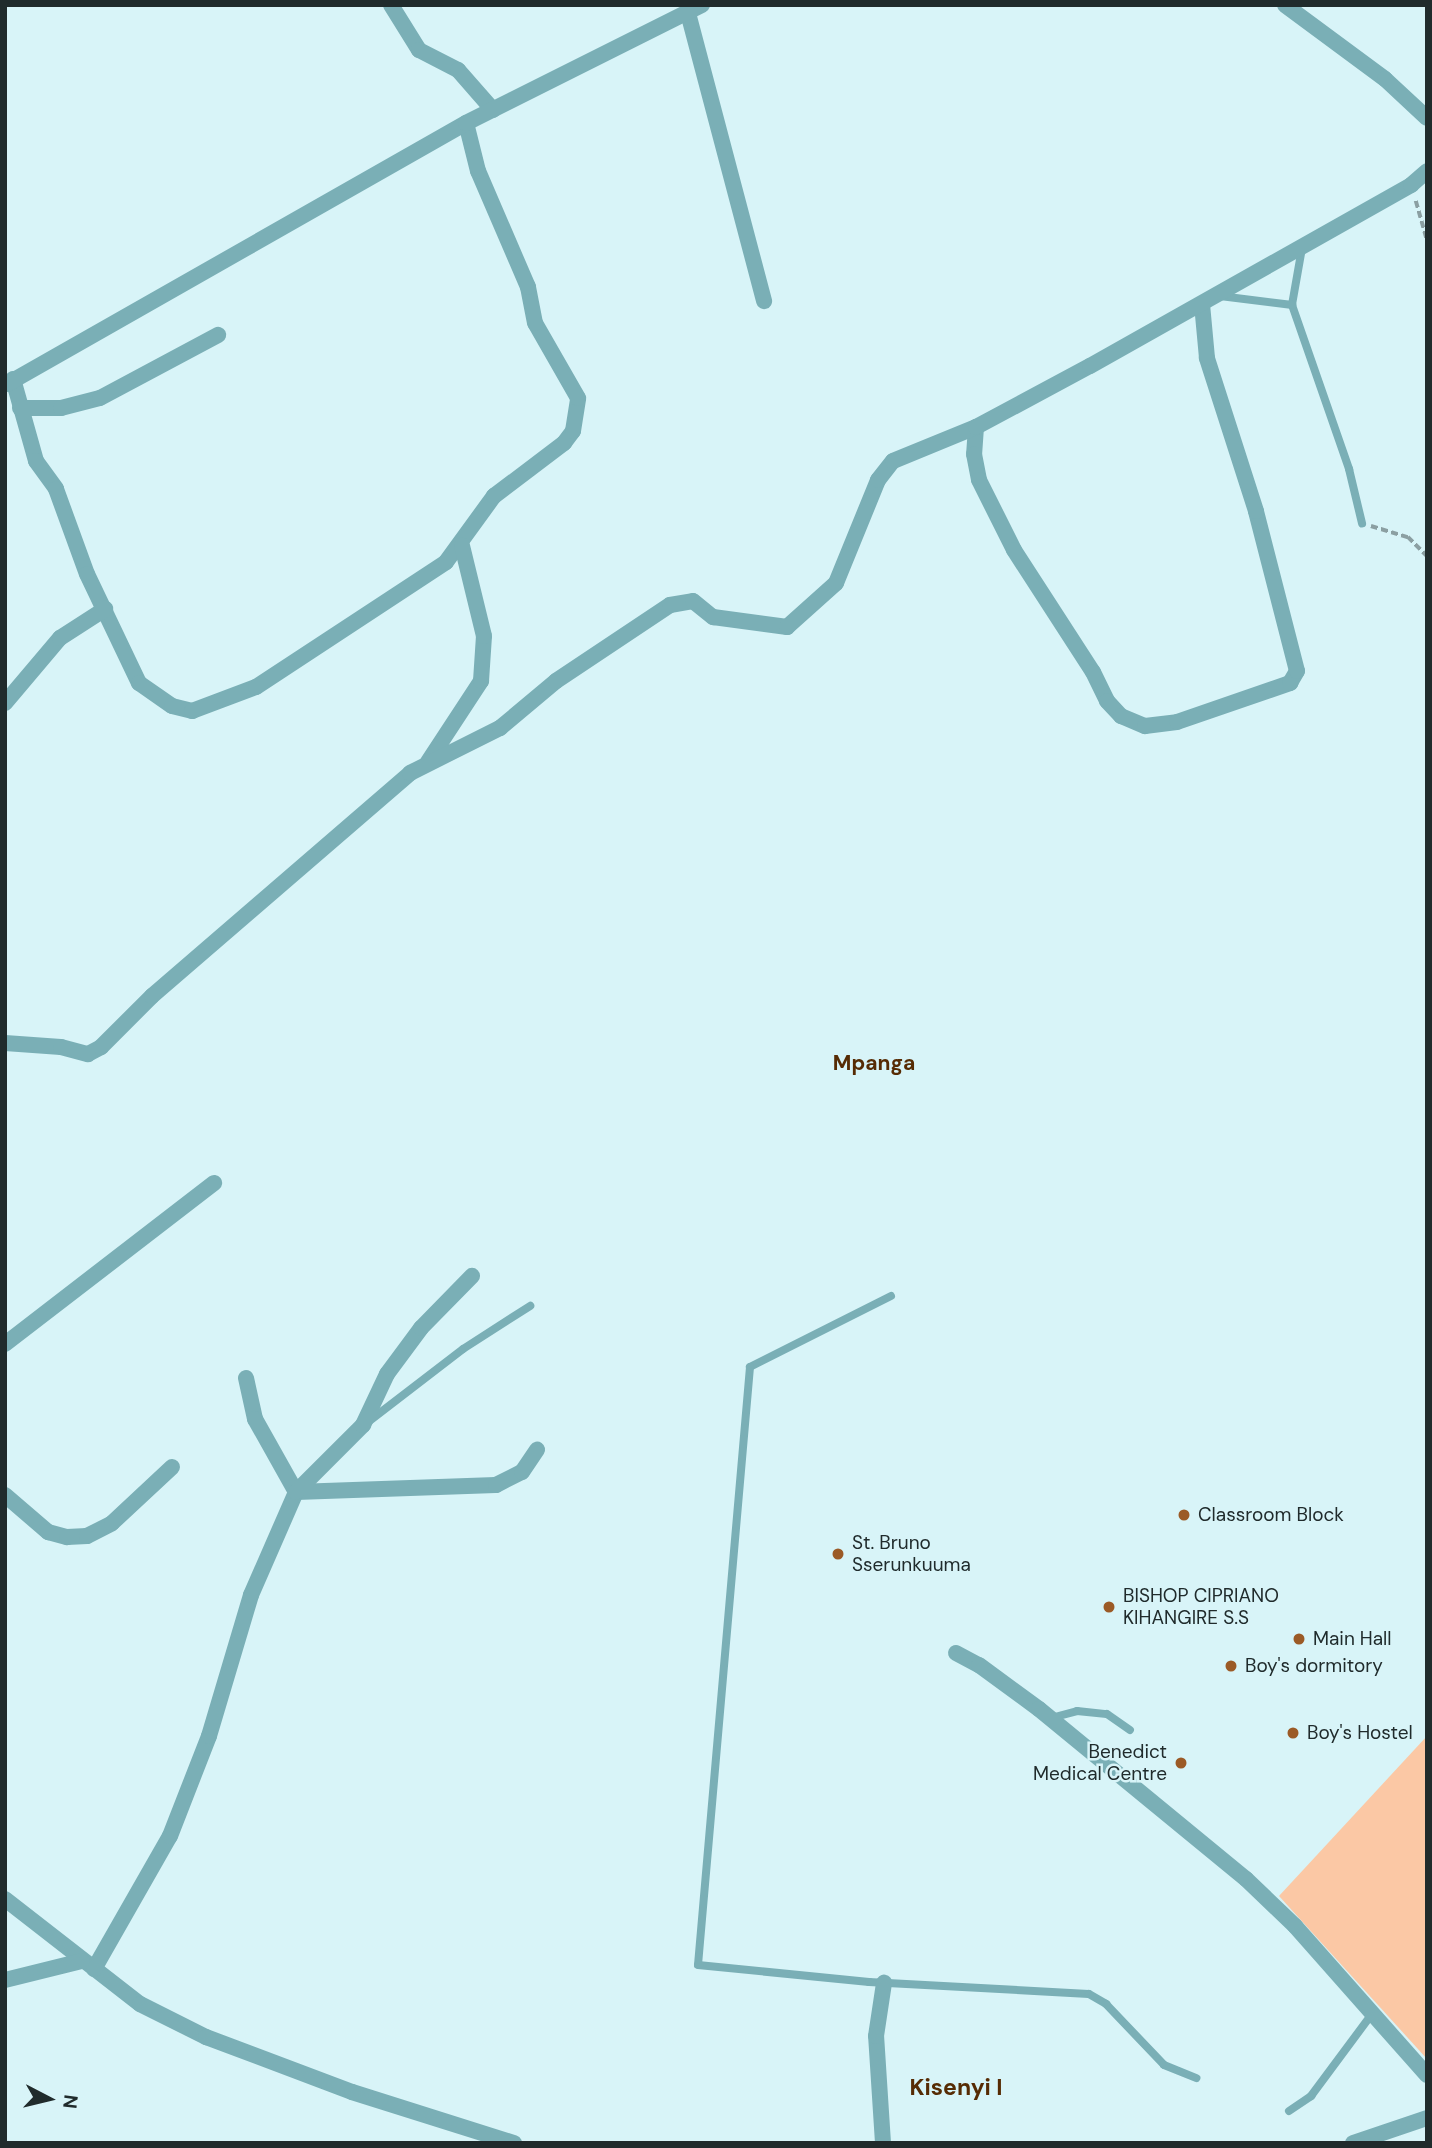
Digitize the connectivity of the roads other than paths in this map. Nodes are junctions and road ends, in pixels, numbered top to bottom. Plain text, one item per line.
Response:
1 (391, 5) edge
2 (1285, 5) edge
3 (695, 9) edge
4 (493, 110) junction
5 (1427, 118) edge
6 (466, 123) junction
7 (1427, 171) edge
8 (1302, 245) junction
9 (1217, 295) junction
10 (764, 301) dead end
11 (1202, 304) junction
12 (1292, 305) junction
13 (218, 335) dead end
14 (9, 383) edge
15 (20, 408) junction
16 (976, 426) junction
17 (1362, 523) road end
18 (461, 546) junction
19 (105, 609) junction
20 (5, 703) edge
21 (427, 764) junction
22 (5, 1043) edge
23 (214, 1183) dead end
24 (472, 1276) dead end
25 (891, 1296) dead end
26 (530, 1306) dead end
27 (5, 1344) edge
28 (246, 1378) dead end
29 (363, 1426) junction
30 (537, 1450) dead end
31 (172, 1467) dead end
32 (296, 1492) junction
33 (5, 1495) edge
34 (956, 1653) dead end
35 (1051, 1718) junction
36 (1130, 1730) dead end
37 (5, 1899) edge
38 (88, 1965) junction
39 (5, 1980) edge
40 (884, 1983) junction
41 (1373, 2013) junction
42 (1427, 2075) edge
43 (1196, 2078) dead end
44 (1289, 2111) dead end
45 (1427, 2118) edge
46 (506, 2141) edge
47 (883, 2143) edge
48 (1353, 2143) edge

1 - 4 street
2 - 5 street
3 - 4 street
3 - 10 street
4 - 6 street
6 - 14 street
6 - 18 street
7 - 8 street
8 - 9 street
8 - 12 lane
9 - 11 street
9 - 12 lane
11 - 16 street
11 - 16 street
12 - 17 lane
13 - 15 street
14 - 15 street
15 - 19 street
16 - 21 street
18 - 19 street
18 - 21 street
19 - 20 street
21 - 22 street
23 - 27 street
24 - 29 street
25 - 40 lane
26 - 29 lane
28 - 32 street
29 - 32 street
30 - 32 street
31 - 33 street
32 - 38 street
34 - 35 street
35 - 36 lane
35 - 41 street
37 - 38 street
38 - 39 street
38 - 46 street
40 - 43 lane
40 - 47 street
41 - 42 street
41 - 44 lane
45 - 48 street

